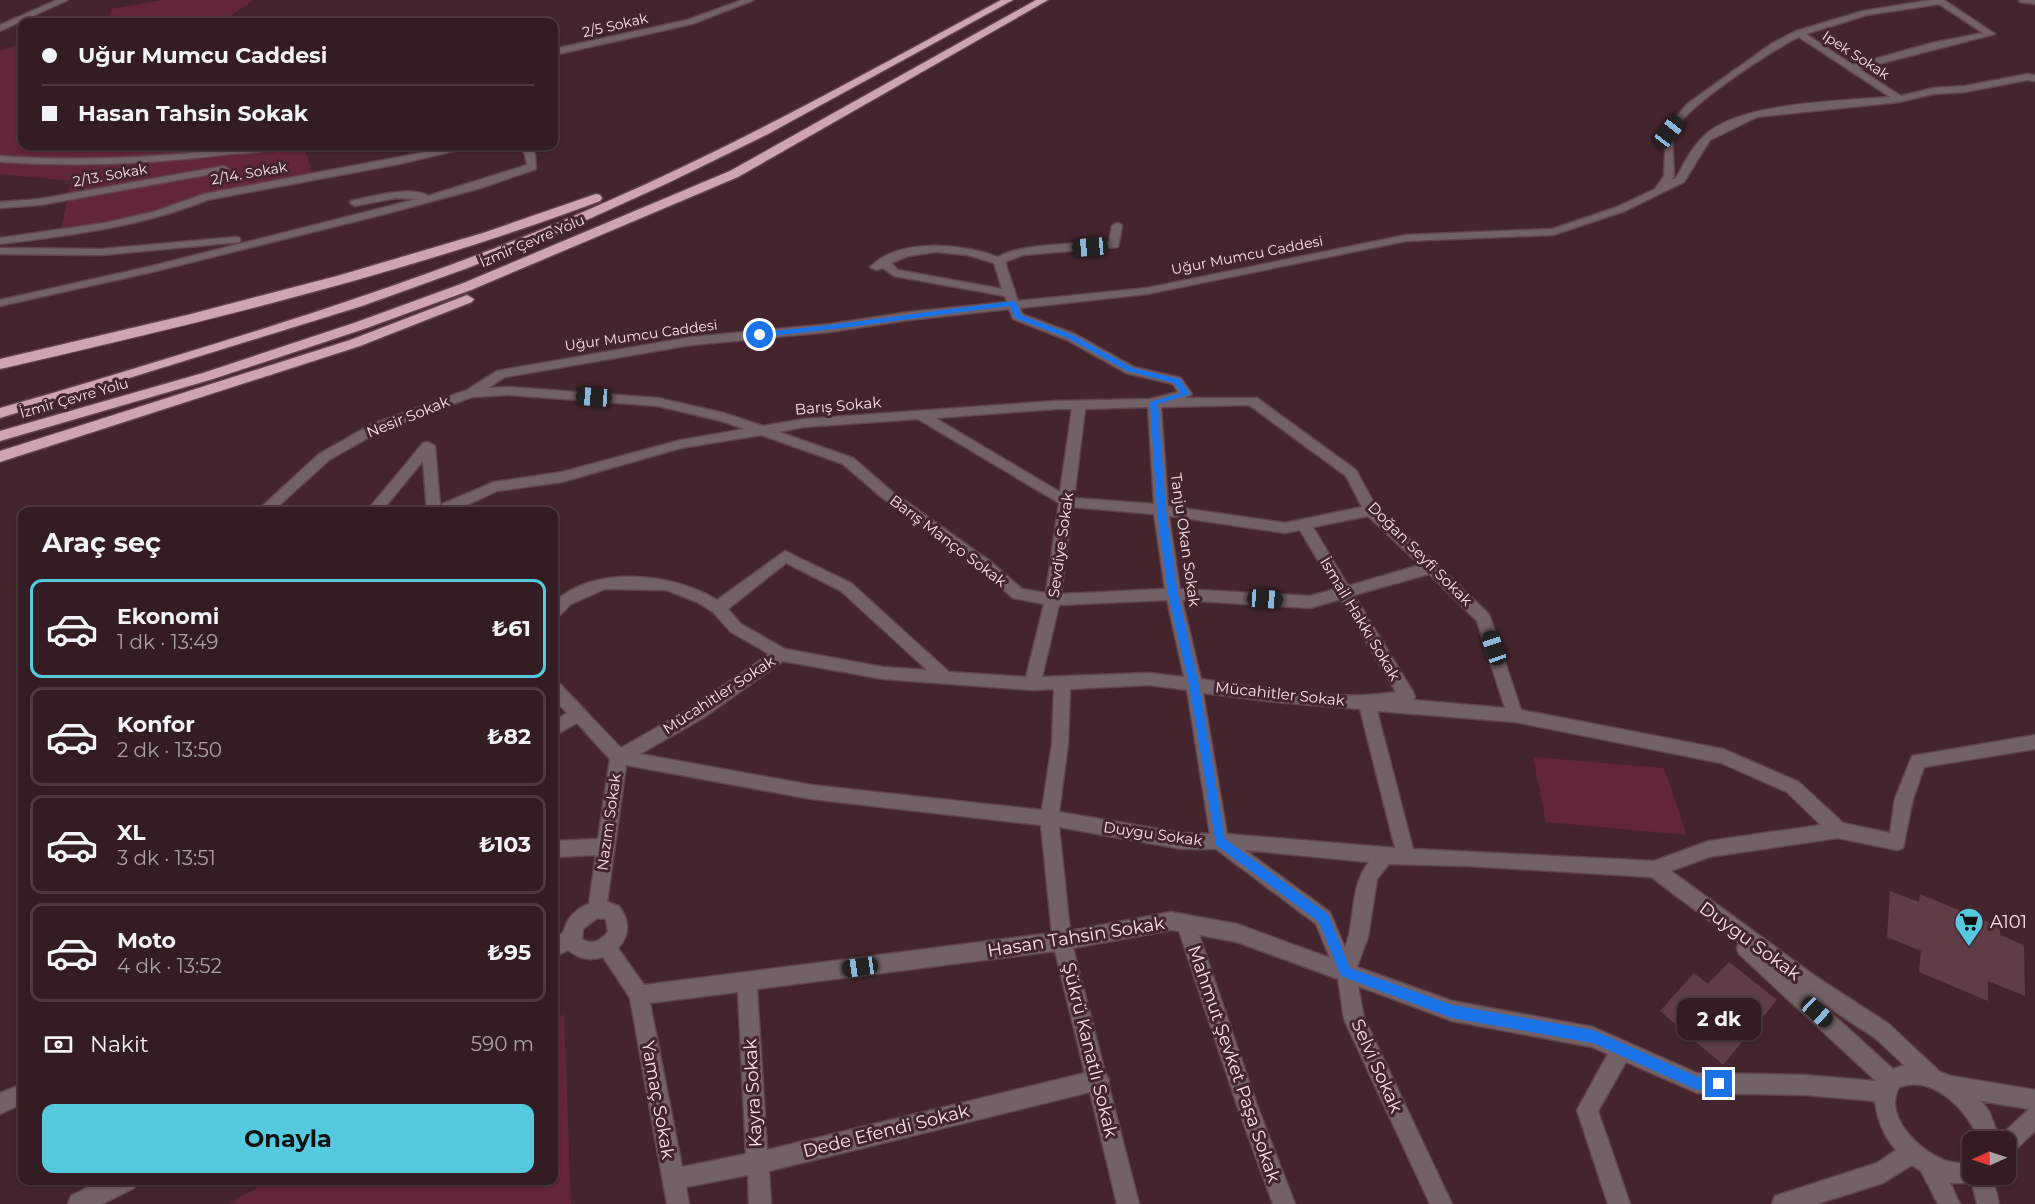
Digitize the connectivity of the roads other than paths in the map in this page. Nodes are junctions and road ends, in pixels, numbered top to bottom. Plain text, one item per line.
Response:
1 (64, 0) edge
2 (750, 0) edge
3 (1008, 0) edge
4 (1044, 0) edge
5 (2023, 0) edge
6 (1941, 1) edge
7 (2035, 2) edge
8 (23, 18) edge
9 (18, 20) edge
10 (0, 28) edge
11 (1799, 33) junction
12 (558, 51) edge
13 (1852, 68) junction
14 (2035, 78) edge
15 (1899, 99) junction
16 (240, 150) edge
17 (451, 150) edge
18 (527, 150) edge
19 (716, 154) junction
20 (0, 159) edge
21 (224, 170) dead end
22 (734, 174) junction
23 (1658, 191) junction
24 (438, 196) junction
25 (355, 203) dead end
26 (0, 205) edge
27 (1117, 226) dead end
28 (287, 236) junction
29 (0, 241) edge
30 (0, 252) edge
31 (999, 261) junction
32 (1011, 298) junction
33 (0, 303) edge
34 (0, 364) edge
35 (471, 393) junction
36 (1252, 401) joint
37 (1154, 402) junction
38 (1079, 404) junction
39 (0, 413) edge
40 (922, 416) junction
41 (762, 432) junction
42 (0, 436) edge
43 (0, 457) edge
44 (1067, 502) junction
45 (269, 507) edge
46 (377, 507) edge
47 (435, 507) edge
48 (448, 507) edge
49 (1371, 510) junction
50 (1161, 511) junction
51 (1304, 524) junction
52 (1430, 568) junction
53 (1345, 592) junction
54 (1173, 594) junction
55 (1053, 600) junction
56 (558, 608) edge
57 (718, 608) junction
58 (781, 654) junction
59 (946, 678) junction
60 (1062, 681) junction
61 (1032, 684) junction
62 (1194, 685) junction
63 (558, 693) edge
64 (1366, 703) junction
65 (578, 715) junction
66 (1515, 715) junction
67 (558, 727) edge
68 (2035, 742) edge
69 (619, 757) junction
70 (1049, 818) junction
71 (1838, 830) junction
72 (1220, 842) junction
73 (606, 847) junction
74 (558, 849) edge
75 (1385, 856) junction
76 (1406, 856) junction
77 (1654, 870) junction
78 (1683, 892) junction
79 (597, 909) junction
80 (1186, 924) junction
81 (572, 938) junction
82 (1062, 941) junction
83 (558, 946) edge
84 (607, 947) junction
85 (1346, 972) junction
86 (747, 982) junction
87 (639, 995) junction
88 (1622, 1050) junction
89 (1099, 1080) junction
90 (1941, 1081) junction
91 (1888, 1086) junction
92 (18, 1096) edge
93 (2035, 1100) edge
94 (0, 1104) edge
95 (2035, 1117) edge
96 (1988, 1131) edge
97 (2016, 1135) edge
98 (1921, 1158) junction
99 (756, 1163) junction
100 (1962, 1174) edge
101 (673, 1179) junction
102 (116, 1185) edge
103 (1984, 1185) edge
104 (79, 1204) edge
105 (678, 1204) edge
106 (760, 1204) edge
107 (1128, 1204) edge
108 (1284, 1204) edge
109 (1442, 1204) edge
110 (1618, 1204) edge
111 (1783, 1204) edge
112 (1949, 1204) edge
113 (1988, 1204) edge

1 - 8 street
2 - 12 street, 2/5 Sokak
3 - 19 highway, İzmir Çevre Yolu
4 - 22 highway, İzmir Çevre Yolu
5 - 7 street
6 - 11 street
6 - 13 street
9 - 10 street
11 - 13 street, Ipek Sokak
11 - 23 street
13 - 15 street, Ipek Sokak
14 - 15 street, Uğur Mumcu Caddesi
15 - 23 street, Uğur Mumcu Caddesi
16 - 20 street
17 - 29 street, 2/14. Sokak
18 - 24 street
19 - 34 highway
19 - 39 highway, İzmir Çevre Yolu
21 - 26 street, 2/13. Sokak
22 - 42 highway, İzmir Çevre Yolu
22 - 43 highway
23 - 32 street, Uğur Mumcu Caddesi
24 - 25 street
24 - 28 street
27 - 31 street
28 - 30 street
28 - 33 street
31 - 32 street
31 - 32 street
32 - 35 street, Uğur Mumcu Caddesi
32 - 37 street
35 - 41 street, Barış Manço Sokak
35 - 45 street, Nesir Sokak
36 - 37 street, Barış Sokak
36 - 49 street, Doğan Seyfi Sokak
37 - 38 street, Barış Sokak
37 - 50 street, Tanju Okan Sokak
38 - 40 street, Barış Sokak
38 - 44 street, Sevdiye Sokak
40 - 41 street, Barış Sokak
40 - 44 street
41 - 48 street, Barış Sokak
41 - 55 street, Barış Manço Sokak
44 - 50 street
44 - 55 street, Sevdiye Sokak
46 - 47 street
49 - 51 street
49 - 52 street, Doğan Seyfi Sokak
50 - 51 street
50 - 54 street, Tanju Okan Sokak
51 - 53 street, İsmail Hakkı Sokak
52 - 53 street, Barış Manço Sokak
52 - 66 street, Doğan Seyfi Sokak
53 - 54 street, Barış Manço Sokak
53 - 64 street, İsmail Hakkı Sokak
54 - 55 street, Barış Manço Sokak
54 - 62 street, Tanju Okan Sokak
55 - 61 street, Sevdiye Sokak
56 - 57 street
57 - 58 street
57 - 59 street
58 - 59 street, Mücahitler Sokak
58 - 69 street, Mücahitler Sokak
59 - 61 street, Mücahitler Sokak
60 - 61 street, Mücahitler Sokak
60 - 62 street, Mücahitler Sokak
60 - 70 street, Şükrü Kanatlı Sokak
62 - 64 street, Mücahitler Sokak
62 - 72 street, Tanju Okan Sokak
63 - 65 street, Nazım Sokak
64 - 66 street, Mücahitler Sokak
64 - 76 street
65 - 67 street
65 - 69 street, Nazım Sokak
66 - 71 street, Mücahitler Sokak
68 - 71 street
69 - 70 street, Duygu Sokak
69 - 73 street, Nazım Sokak
70 - 72 street, Duygu Sokak
70 - 82 street, Şükrü Kanatlı Sokak
71 - 77 street
72 - 75 street, Duygu Sokak
72 - 85 street, Selvi Sokak
73 - 74 street
73 - 79 street, Nazım Sokak
75 - 76 street, Duygu Sokak
75 - 85 street
76 - 77 street, Duygu Sokak
77 - 78 street, Duygu Sokak
78 - 90 street, Duygu Sokak
78 - 91 street, Duygu Sokak
79 - 81 street
79 - 84 street
80 - 82 street, Hasan Tahsin Sokak
80 - 85 street, Hasan Tahsin Sokak
80 - 108 street, Mahmut Şevket Paşa Sokak
81 - 83 street
81 - 84 street
82 - 86 street, Hasan Tahsin Sokak
82 - 89 street, Şükrü Kanatlı Sokak
84 - 87 street
85 - 88 street, Hasan Tahsin Sokak
85 - 109 street, Selvi Sokak
86 - 87 street, Hasan Tahsin Sokak
86 - 99 street, Kayra Sokak
87 - 101 street, Yamaç Sokak
88 - 91 street, Hasan Tahsin Sokak
88 - 110 street
89 - 99 street, Dede Efendi Sokak
89 - 107 street, Şükrü Kanatlı Sokak
90 - 91 street, Hasan Tahsin Sokak
90 - 93 street, Hasan Tahsin Sokak
90 - 96 street, Duygu Sokak
91 - 98 street
92 - 94 street
95 - 97 street
98 - 100 street
98 - 111 street
98 - 112 street
99 - 101 street, Dede Efendi Sokak
99 - 106 street, Kayra Sokak
101 - 105 street, Yamaç Sokak
102 - 104 street
103 - 113 street

